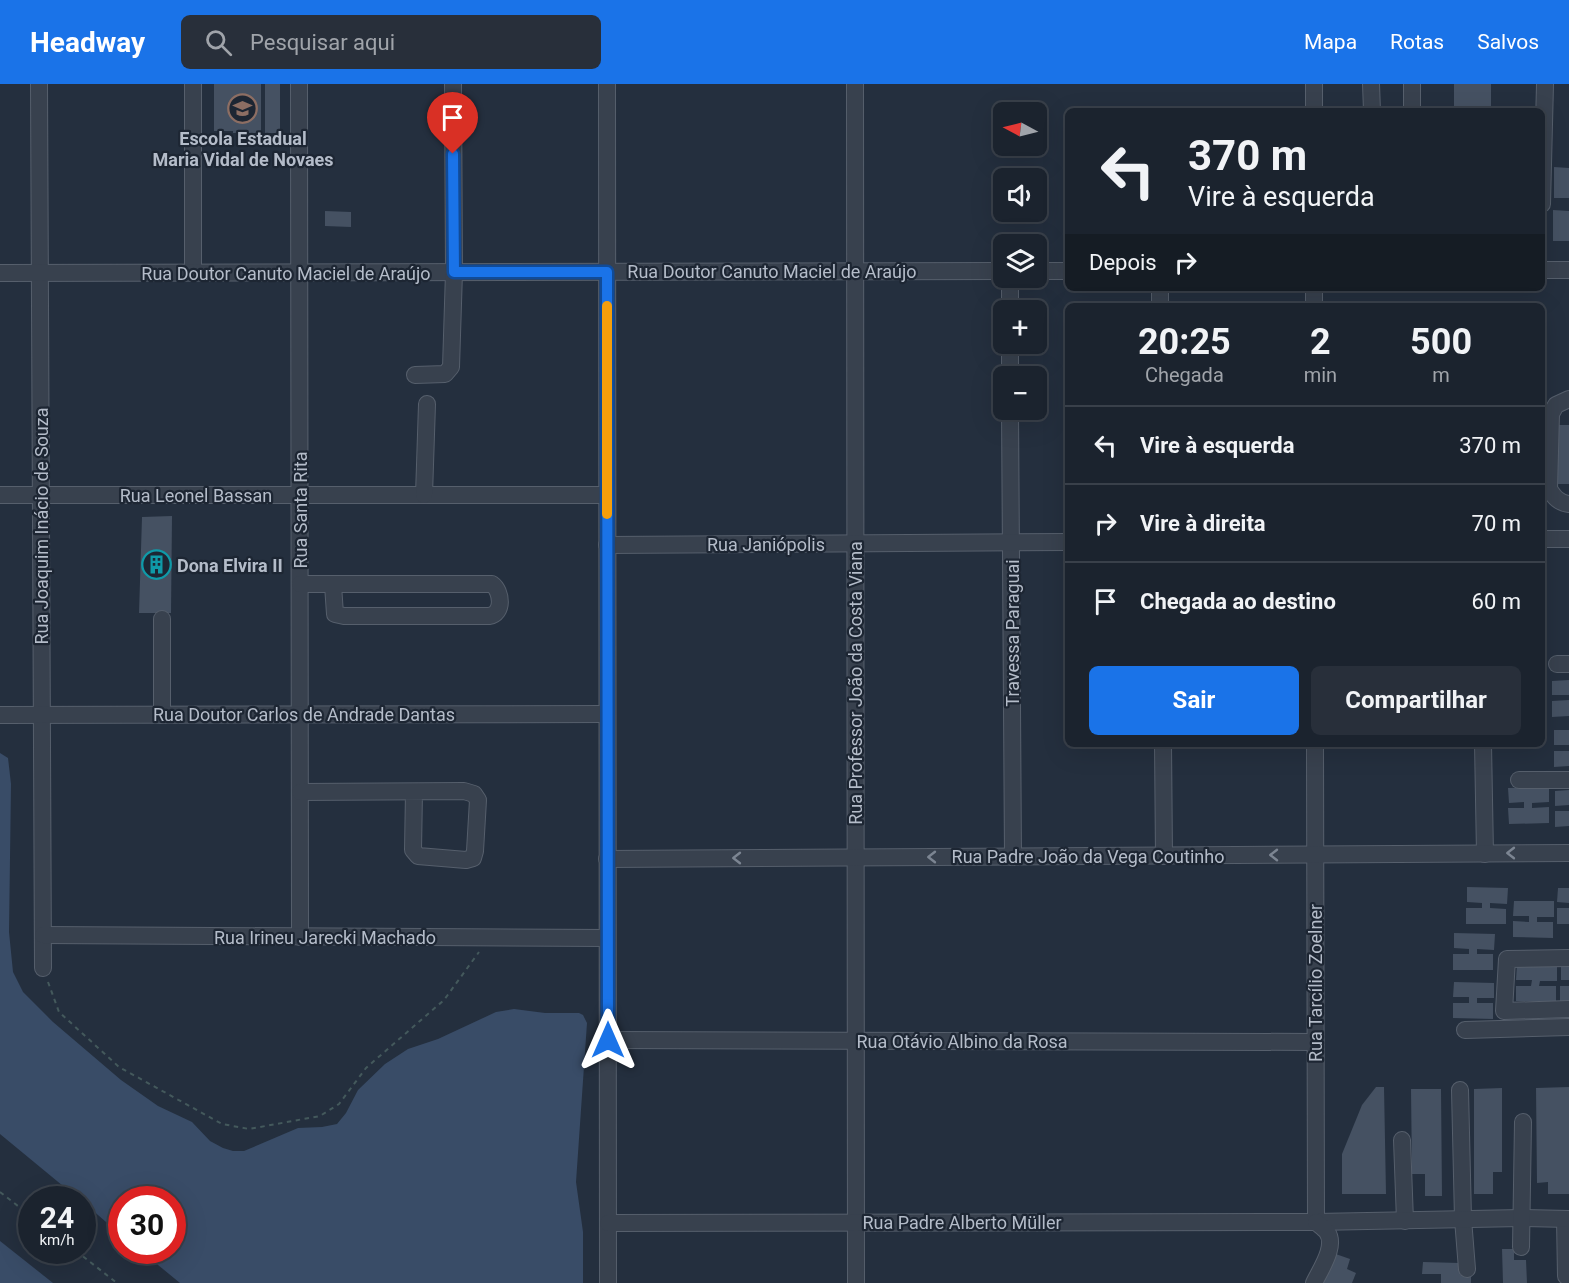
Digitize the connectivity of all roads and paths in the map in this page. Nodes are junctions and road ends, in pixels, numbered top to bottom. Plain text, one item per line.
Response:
1 (39, 84) edge
2 (193, 84) edge
3 (299, 84) edge
4 (453, 84) edge
5 (607, 84) edge
6 (855, 84) edge
7 (1314, 84) edge
8 (1371, 84) edge
9 (1412, 84) edge
10 (1545, 84) edge
11 (1314, 108) edge
12 (1372, 108) edge
13 (1412, 108) edge
14 (1544, 108) edge
15 (1545, 270) edge
16 (1569, 270) edge
17 (855, 271) junction
18 (993, 271) edge
19 (1047, 271) edge
20 (1065, 271) edge
21 (454, 272) junction
22 (607, 272) junction
23 (0, 273) edge
24 (40, 273) junction
25 (193, 273) junction
26 (299, 273) junction
27 (416, 375) dead end
28 (1569, 399) edge
29 (427, 404) dead end
30 (1010, 420) edge
31 (0, 495) edge
32 (41, 495) junction
33 (300, 495) junction
34 (424, 495) junction
35 (607, 495) junction
36 (1569, 504) edge
37 (1545, 539) edge
38 (1569, 539) edge
39 (1011, 542) junction
40 (1065, 542) edge
41 (855, 543) junction
42 (607, 544) junction
43 (300, 584) junction
44 (333, 585) junction
45 (162, 619) dead end
46 (300, 714) junction
47 (607, 714) junction
48 (0, 715) edge
49 (42, 715) junction
50 (162, 715) junction
51 (1163, 747) edge
52 (1315, 747) edge
53 (1483, 747) edge
54 (1520, 780) dead end
55 (1569, 780) edge
56 (300, 792) junction
57 (414, 792) junction
58 (1569, 853) edge
59 (1485, 854) junction
60 (1315, 855) junction
61 (1164, 856) junction
62 (1013, 857) junction
63 (856, 858) junction
64 (608, 859) junction
65 (43, 935) junction
66 (300, 937) junction
67 (489, 938) junction
68 (608, 938) junction
69 (1569, 958) edge
70 (43, 968) joint
71 (1569, 1010) edge
72 (1569, 1028) edge
73 (1465, 1030) dead end
74 (608, 1040) junction
75 (856, 1041) junction
76 (1316, 1042) junction
77 (1460, 1090) dead end
78 (1523, 1122) dead end
79 (1402, 1140) dead end
80 (0, 1192) edge
81 (18, 1206) edge
82 (1522, 1218) junction
83 (1463, 1219) junction
84 (1567, 1219) edge
85 (1404, 1221) junction
86 (856, 1222) junction
87 (1316, 1222) junction
88 (608, 1223) junction
89 (1521, 1247) dead end
90 (93, 1264) edge
91 (1467, 1269) dead end
92 (1566, 1276) dead end
93 (117, 1283) edge
94 (608, 1283) edge
95 (856, 1283) edge
96 (1314, 1283) edge

1 - 24 street, Rua Joaquim Inácio de Souza
2 - 25 street
3 - 26 street, Rua Santa Rita
4 - 21 street
5 - 22 street
6 - 17 street, Rua Professor João da Costa Viana
7 - 11 street
8 - 12 street
9 - 13 street
10 - 14 street
15 - 16 street
17 - 18 street, Rua Doutor Canuto Maciel de Araújo
17 - 22 street, Rua Doutor Canuto Maciel de Araújo
17 - 41 street, Rua Professor João da Costa Viana
19 - 20 street
21 - 22 street, Rua Doutor Canuto Maciel de Araújo
21 - 26 street, Rua Doutor Canuto Maciel de Araújo
21 - 27 street
22 - 35 street
23 - 24 street, Rua Doutor Canuto Maciel de Araújo
24 - 25 street, Rua Doutor Canuto Maciel de Araújo
24 - 32 street, Rua Joaquim Inácio de Souza
25 - 26 street, Rua Doutor Canuto Maciel de Araújo
26 - 33 street, Rua Santa Rita
28 - 36 street
29 - 34 street
30 - 39 street, Travessa Paraguai
31 - 32 street, Rua Leonel Bassan
32 - 33 street, Rua Leonel Bassan
32 - 49 street, Rua Joaquim Inácio de Souza
33 - 34 street, Rua Leonel Bassan
33 - 43 street, Rua Santa Rita
34 - 35 street, Rua Leonel Bassan
35 - 42 street
37 - 38 street
39 - 40 street, Rua Janiópolis
39 - 41 street, Rua Janiópolis
39 - 62 street, Travessa Paraguai
41 - 42 street, Rua Janiópolis
41 - 63 street, Rua Professor João da Costa Viana
42 - 47 street
43 - 44 street
43 - 46 street, Rua Santa Rita
44 - 44 street
45 - 50 street
46 - 47 street, Rua Doutor Carlos de Andrade Dantas
46 - 50 street, Rua Doutor Carlos de Andrade Dantas
46 - 56 street, Rua Santa Rita
47 - 64 street
48 - 49 street, Rua Doutor Carlos de Andrade Dantas
49 - 50 street, Rua Doutor Carlos de Andrade Dantas
49 - 65 street, Rua Joaquim Inácio de Souza
51 - 61 street
52 - 60 street, Rua Tarcílio Zoelner
53 - 59 street
54 - 55 street
56 - 57 street
56 - 66 street, Rua Santa Rita
57 - 57 street
58 -> 59 street, Rua Padre João da Vega Coutinho
59 - 60 street, Rua Padre João da Vega Coutinho
60 -> 61 street, Rua Padre João da Vega Coutinho
60 - 76 street, Rua Tarcílio Zoelner
61 - 62 street, Rua Padre João da Vega Coutinho
62 -> 63 street, Rua Padre João da Vega Coutinho
63 -> 64 street, Rua Padre João da Vega Coutinho
63 - 75 street, Rua Professor João da Costa Viana
64 - 68 street
65 - 66 street, Rua Irineu Jarecki Machado
65 - 70 street, Rua Joaquim Inácio de Souza
66 - 67 street, Rua Irineu Jarecki Machado
67 - 68 street, Rua Irineu Jarecki Machado
67 - 70 path
68 - 74 street
69 - 71 street
72 - 73 street
74 - 75 street, Rua Otávio Albino da Rosa
74 - 88 street
75 - 76 street, Rua Otávio Albino da Rosa
75 - 86 street, Rua Professor João da Costa Viana
76 - 87 street, Rua Tarcílio Zoelner
77 - 83 street
78 - 82 street
79 - 85 street
80 - 81 path
82 - 83 street, Rua Padre Alberto Müller
82 - 84 street, Rua Padre Alberto Müller
82 - 89 street
83 - 85 street, Rua Padre Alberto Müller
83 - 91 street
84 - 92 street
85 - 87 street, Rua Padre Alberto Müller
86 - 87 street, Rua Padre Alberto Müller
86 - 88 street, Rua Padre Alberto Müller
86 - 95 street, Rua Professor João da Costa Viana
87 - 96 street
88 - 94 street
90 - 93 path

